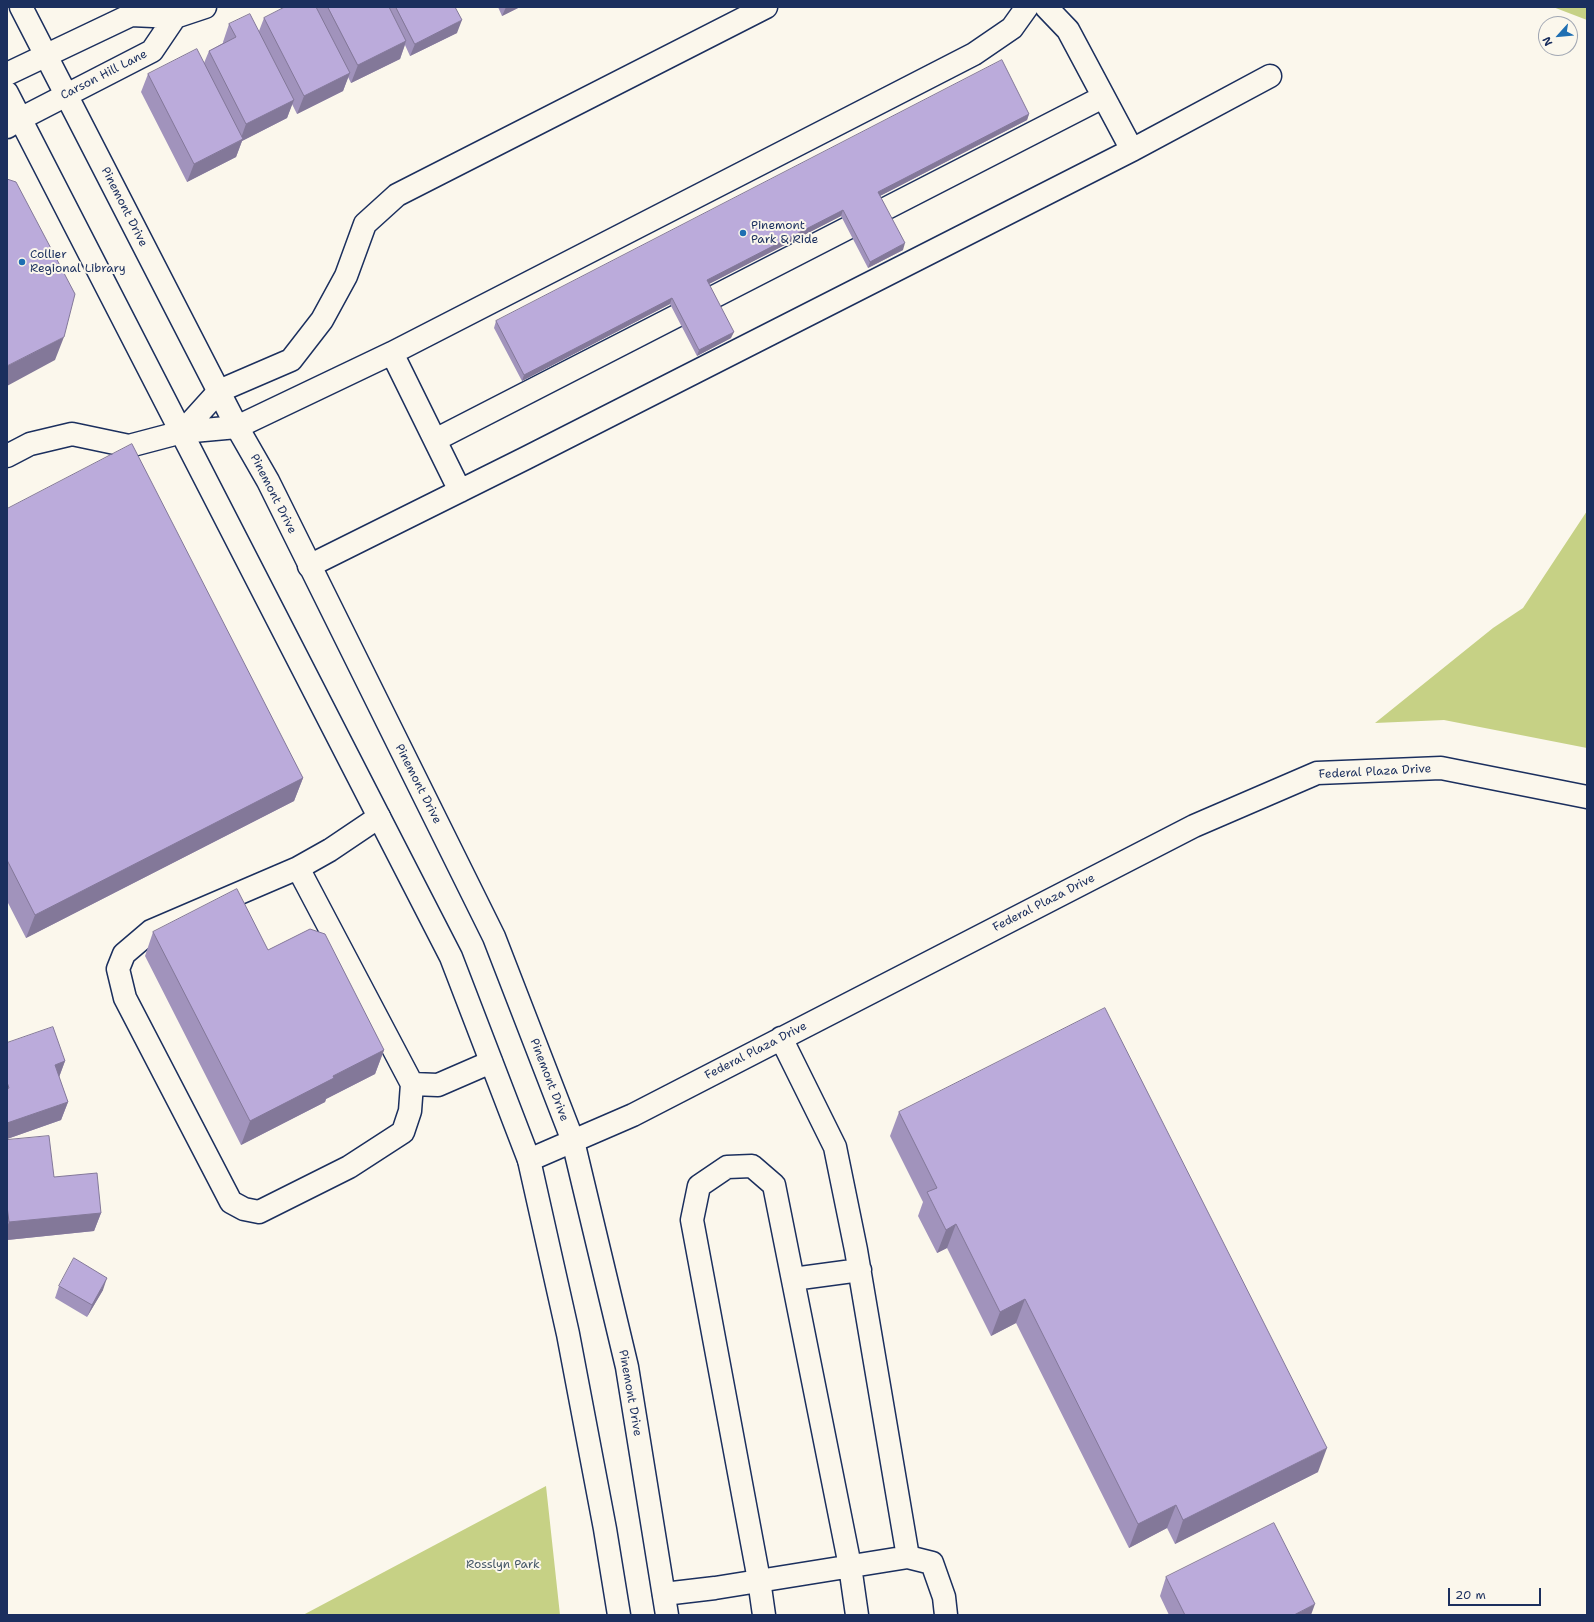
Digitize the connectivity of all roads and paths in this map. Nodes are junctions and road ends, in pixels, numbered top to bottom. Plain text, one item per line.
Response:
1 (21, 7) edge
2 (205, 7) edge
3 (766, 7) edge
4 (1027, 7) edge
5 (1046, 7) edge
6 (175, 17) junction
7 (46, 56) junction
8 (7, 74) edge
9 (1270, 76) dead end
10 (7, 93) edge
11 (66, 95) junction
12 (1103, 97) junction
13 (14, 123) edge
14 (1132, 150) junction
15 (392, 353) junction
16 (219, 391) junction
17 (237, 427) junction
18 (182, 432) junction
19 (435, 440) junction
20 (7, 456) edge
21 (460, 491) junction
22 (309, 566) junction
23 (1587, 797) edge
24 (379, 817) junction
25 (298, 868) junction
26 (781, 1038) junction
27 (491, 1062) junction
28 (412, 1084) junction
29 (573, 1141) junction
30 (529, 1160) junction
31 (860, 1270) junction
32 (793, 1279) junction
33 (908, 1557) junction
34 (850, 1566) junction
35 (759, 1580) junction
36 (666, 1605) edge
37 (619, 1615) edge
38 (764, 1615) edge
39 (857, 1615) edge
40 (946, 1615) edge

1 - 7 main road, Pinemont Drive
2 - 6 main road
3 - 16 main road
4 - 15 main road
5 - 12 main road
6 - 7 main road
6 - 11 main road, Carson Hill Lane
7 - 8 main road
7 - 11 main road, Pinemont Drive
9 - 14 main road
10 - 13 main road
11 - 13 main road, Carson Hill Lane
11 - 16 main road, Pinemont Drive
12 - 14 main road
12 - 19 main road
13 - 18 main road
14 - 21 main road
15 - 17 main road
15 - 19 main road
16 - 17 main road, Pinemont Drive
16 - 18 main road
17 - 18 main road
17 - 22 main road, Pinemont Drive
18 - 20 main road
18 - 24 main road
19 - 21 main road
21 - 22 main road
22 - 29 main road, Pinemont Drive
23 - 26 main road, Federal Plaza Drive
24 - 25 main road
24 - 27 main road
25 - 28 main road
25 - 28 main road
26 - 29 main road, Federal Plaza Drive
26 - 31 main road
27 - 28 main road
27 - 30 main road
29 - 30 main road, Federal Plaza Drive
29 - 36 main road, Pinemont Drive
30 - 37 main road
31 - 32 main road
31 - 33 main road
32 - 34 main road
32 - 35 main road
33 - 34 main road
33 - 40 main road
34 - 35 main road
34 - 39 main road
35 - 36 main road
35 - 38 main road

